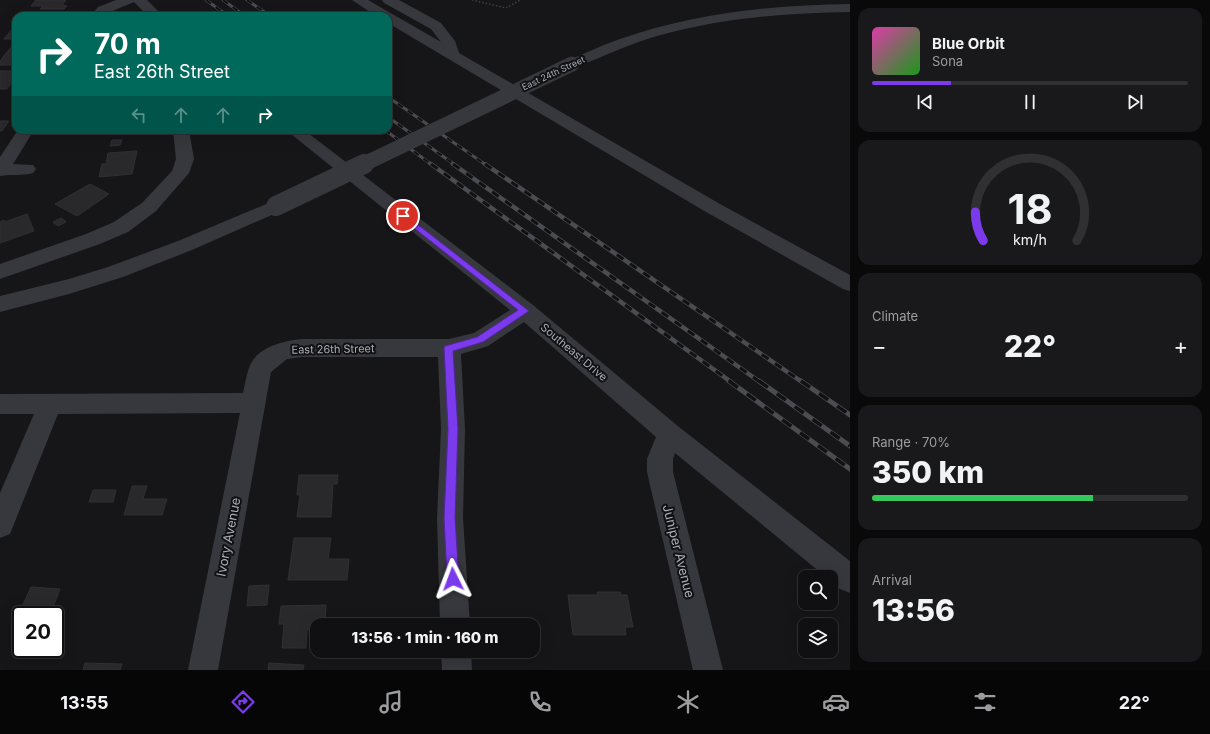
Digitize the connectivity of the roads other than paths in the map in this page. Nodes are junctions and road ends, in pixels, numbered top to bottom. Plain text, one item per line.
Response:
1 (128, 0) edge
2 (139, 0) edge
3 (359, 0) edge
4 (389, 0) edge
5 (850, 8) edge
6 (101, 12) edge
7 (152, 12) edge
8 (379, 12) edge
9 (392, 20) edge
10 (453, 56) junction
11 (24, 134) edge
12 (182, 134) edge
13 (299, 134) edge
14 (27, 169) dead end
15 (1, 170) edge
16 (0, 272) edge
17 (850, 284) edge
18 (0, 304) edge
19 (525, 311) junction
20 (449, 348) junction
21 (254, 403) junction
22 (0, 404) edge
23 (50, 404) junction
24 (670, 434) junction
25 (0, 525) edge
26 (850, 579) edge
27 (455, 618) edge
28 (456, 658) edge
29 (203, 670) edge
30 (457, 670) edge
31 (708, 670) edge

1 - 6 street
2 - 7 street
3 - 8 street
4 - 10 street
5 - 18 street, East 24th Street, bridge
9 - 10 street
10 - 17 street
11 - 15 street
12 - 16 street
13 - 19 street, Southeast Drive
14 - 15 street
19 - 20 street, East 26th Street
19 - 24 street, Southeast Drive
20 - 21 street, East 26th Street
20 - 27 street
21 - 23 street
21 - 29 street, Ivory Avenue
22 - 23 street
23 - 25 street
24 - 26 street, Southeast Drive
24 - 31 street, Juniper Avenue
28 - 30 street

